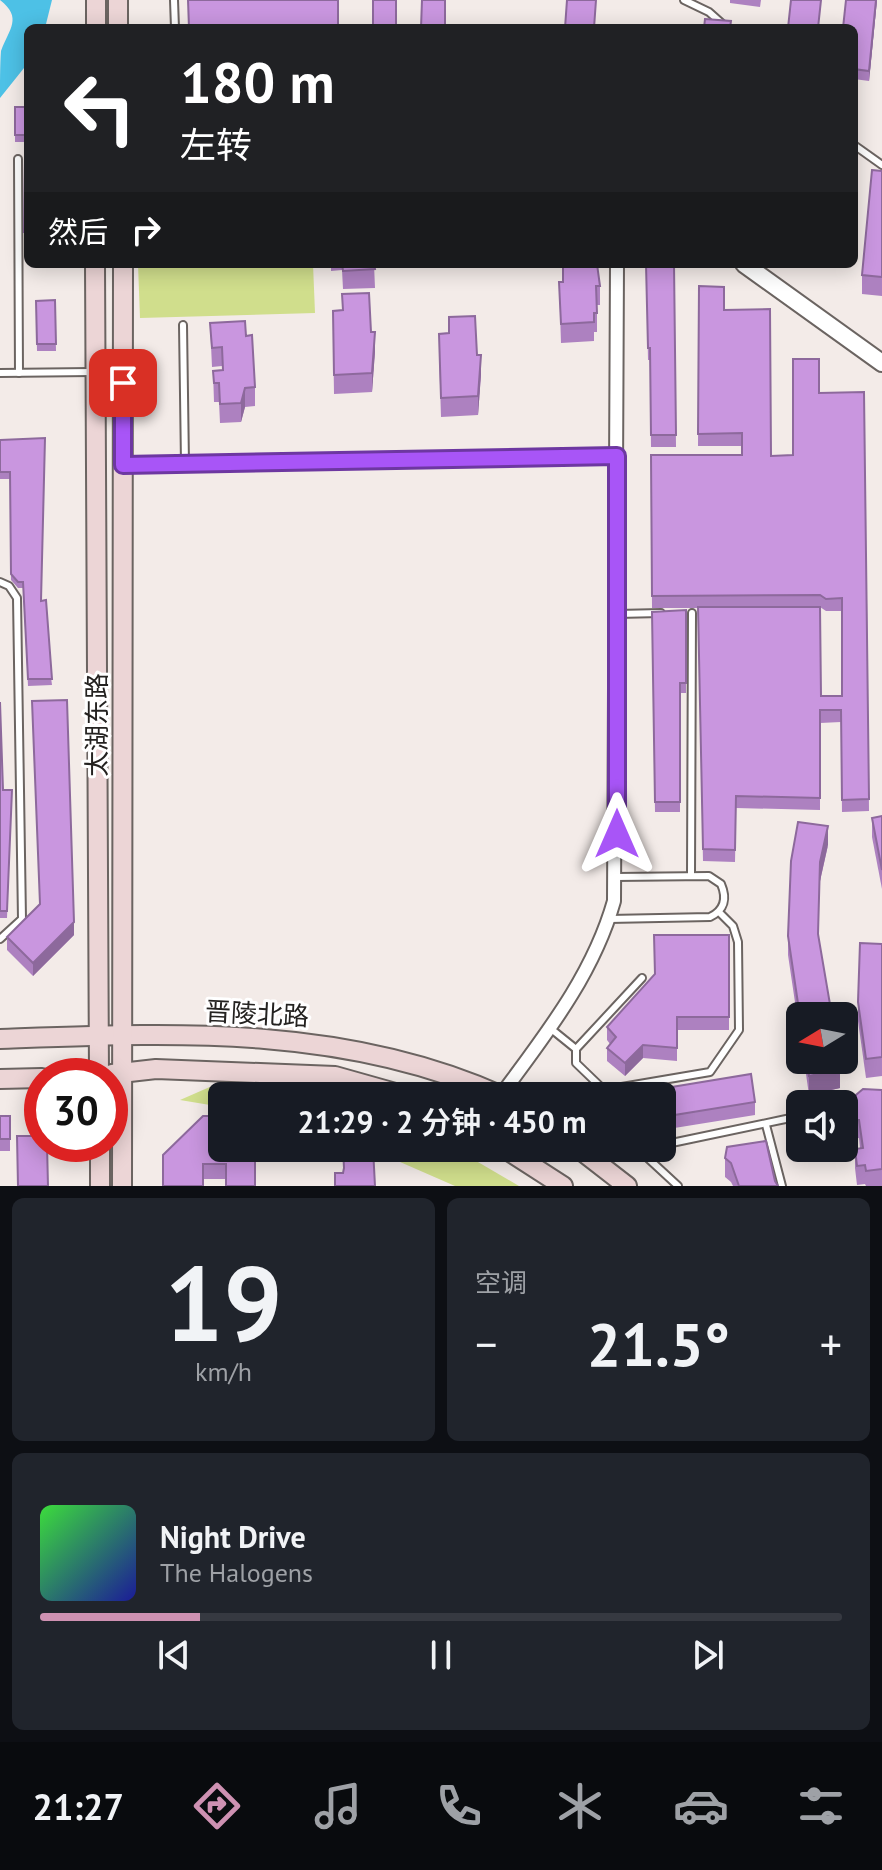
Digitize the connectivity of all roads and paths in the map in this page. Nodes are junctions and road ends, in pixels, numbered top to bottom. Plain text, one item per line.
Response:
1 (96, 0) edge
2 (118, 0) edge
3 (174, 0) edge
4 (684, 0) edge
5 (96, 24) edge
6 (118, 24) edge
7 (175, 24) edge
8 (722, 24) edge
9 (858, 148) edge
10 (18, 159) dead end
11 (882, 165) edge
12 (95, 268) edge
13 (123, 268) edge
14 (617, 268) edge
15 (750, 268) edge
16 (183, 325) dead end
17 (882, 363) edge
18 (95, 372) junction
19 (0, 373) edge
20 (19, 373) junction
21 (617, 456) junction
22 (185, 464) junction
23 (123, 465) junction
24 (0, 582) edge
25 (692, 613) junction
26 (706, 613) edge
27 (617, 614) junction
28 (691, 876) junction
29 (615, 877) junction
30 (719, 912) junction
31 (609, 919) junction
32 (0, 939) edge
33 (642, 978) dead end
34 (550, 1028) junction
35 (97, 1036) junction
36 (122, 1037) junction
37 (0, 1039) edge
38 (576, 1049) junction
39 (99, 1058) edge
40 (123, 1058) edge
41 (128, 1072) edge
42 (24, 1078) edge
43 (0, 1079) edge
44 (356, 1082) edge
45 (464, 1082) edge
46 (512, 1082) edge
47 (786, 1120) edge
48 (766, 1125) junction
49 (676, 1142) edge
50 (100, 1162) edge
51 (122, 1162) edge
52 (526, 1162) edge
53 (597, 1162) edge
54 (655, 1162) edge
55 (100, 1186) edge
56 (122, 1186) edge
57 (563, 1186) edge
58 (627, 1186) edge
59 (678, 1186) edge
60 (782, 1186) edge

1 - 5 main road
2 - 6 main road
3 - 7 lane
4 - 8 lane
9 - 11 lane
10 - 20 lane
12 - 18 main road, 太湖东路
13 - 23 main road, 太湖东路
14 - 21 street
15 - 17 street
16 - 22 lane
18 - 20 lane
18 - 35 main road, 太湖东路
19 - 20 lane
21 - 22 lane
21 - 27 street
22 - 23 lane
23 - 36 main road, 太湖东路
24 - 32 lane
25 - 26 lane
25 - 27 lane
25 - 28 lane
27 - 29 street
28 - 29 lane
28 - 30 lane
29 - 31 street
30 - 31 lane
30 - 38 lane
31 - 34 street
33 - 38 lane
34 - 38 lane
34 - 46 street
35 - 36 main road, 晋陵北路
35 - 37 main road, 晋陵北路
35 - 39 main road, 太湖东路
36 - 40 main road, 太湖东路
36 - 45 main road, 晋陵北路
41 - 44 main road
42 - 43 main road
47 - 48 lane
48 - 49 lane
48 - 60 lane
50 - 55 main road
51 - 56 main road, 太湖东路
52 - 57 main road
53 - 58 main road
54 - 59 lane

